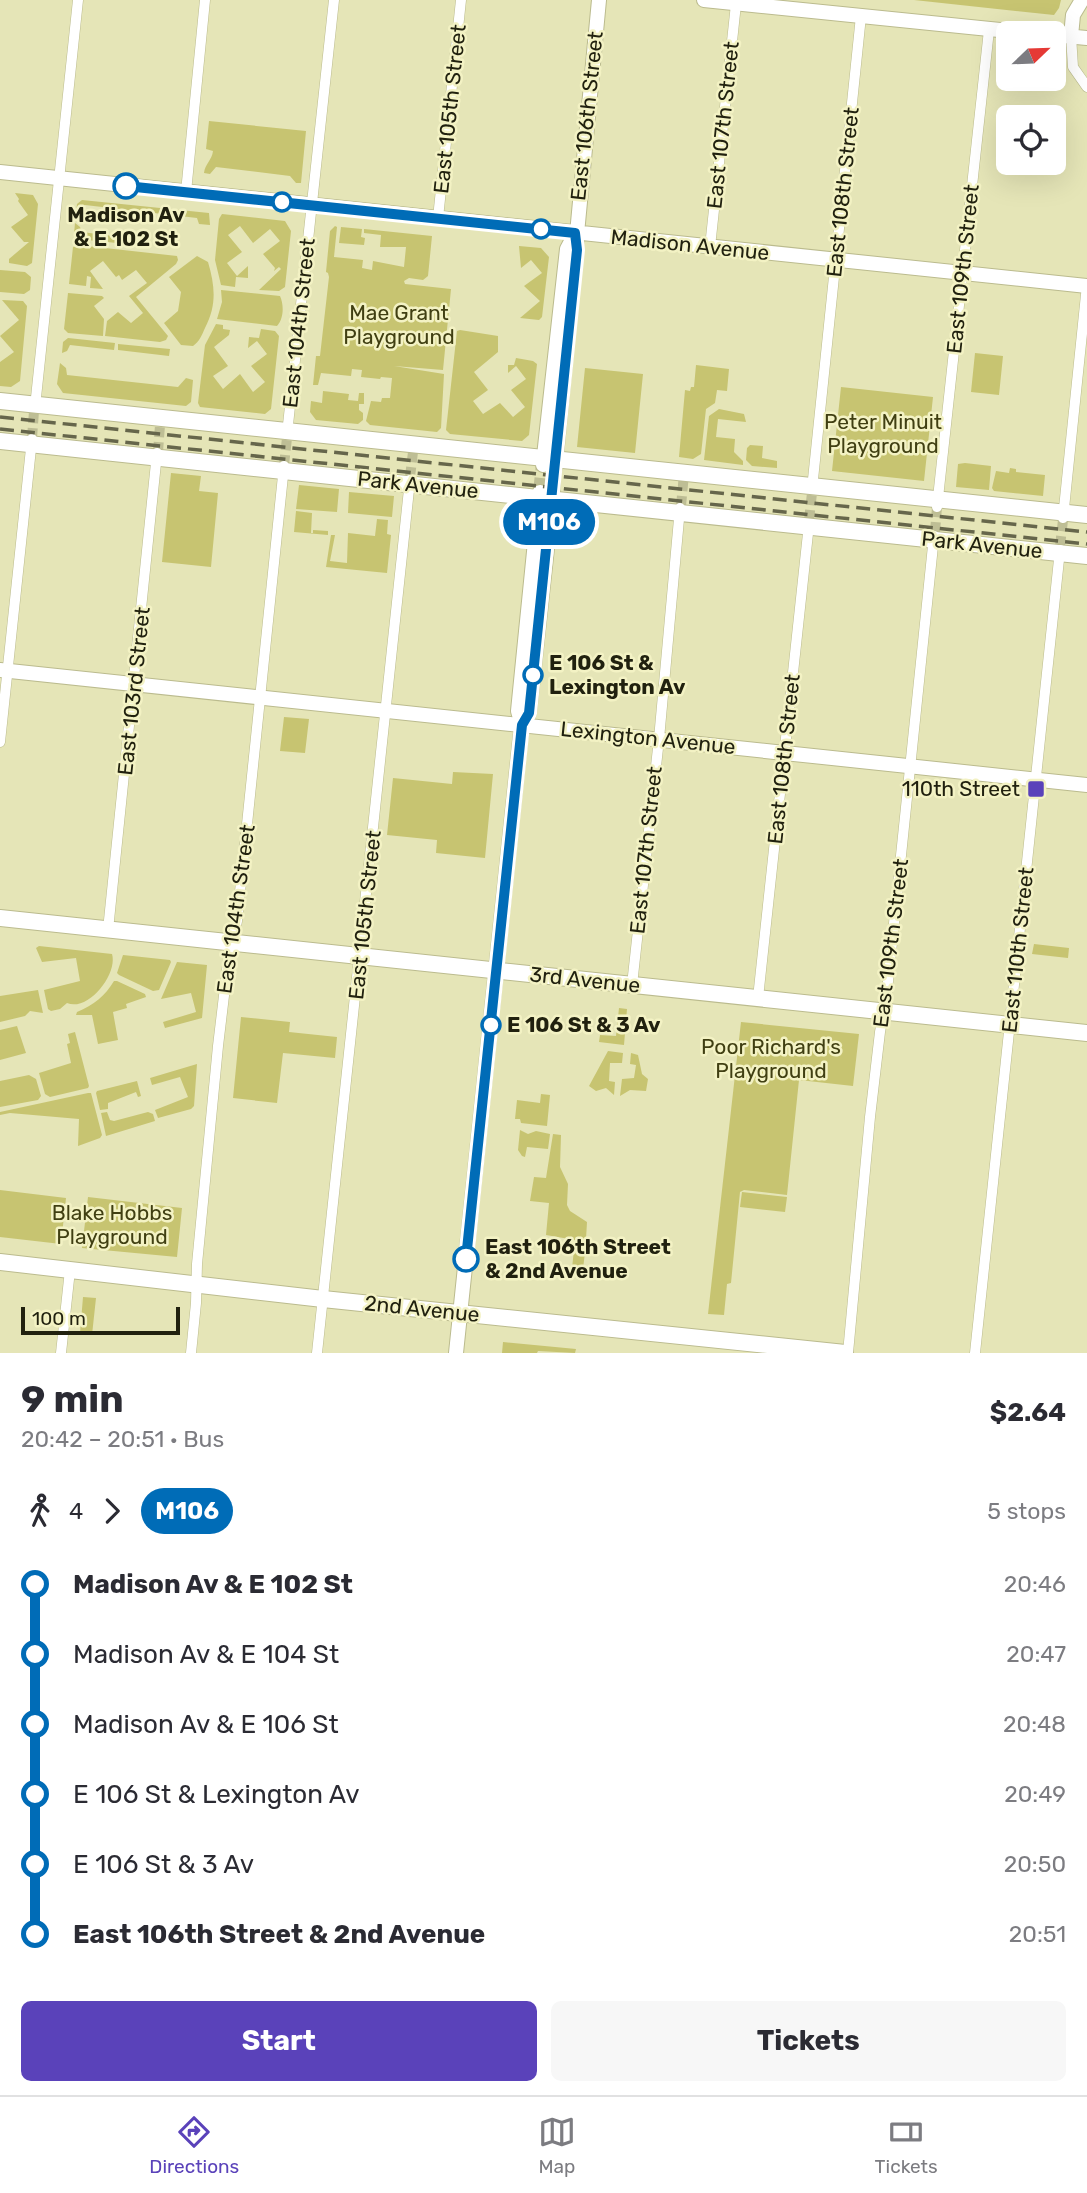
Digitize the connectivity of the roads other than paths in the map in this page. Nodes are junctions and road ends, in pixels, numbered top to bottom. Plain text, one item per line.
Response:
1 (78, 0) edge
2 (205, 0) edge
3 (334, 0) edge
4 (461, 0) edge
5 (598, 0) edge
6 (704, 0) edge
7 (1082, 0) edge
8 (736, 4) junction
9 (861, 16) junction
10 (989, 30) junction
11 (996, 31) edge
12 (1066, 36) edge
13 (1071, 36) junction
14 (1087, 38) edge
15 (1087, 87) edge
16 (0, 172) edge
17 (59, 178) junction
18 (186, 192) junction
19 (312, 204) junction
20 (438, 218) junction
21 (575, 233) junction
22 (710, 247) junction
23 (836, 261) junction
24 (963, 274) junction
25 (1087, 286) edge
26 (0, 401) edge
27 (34, 408) junction
28 (287, 434) junction
29 (0, 441) edge
30 (32, 441) junction
31 (157, 455) junction
32 (549, 462) junction
33 (284, 468) junction
34 (410, 481) junction
35 (812, 490) junction
36 (546, 496) junction
37 (938, 504) junction
38 (680, 509) junction
39 (1087, 516) edge
40 (1063, 517) junction
41 (809, 523) junction
42 (934, 536) junction
43 (1060, 550) junction
44 (1087, 556) edge
45 (4, 670) edge
46 (134, 685) junction
47 (261, 698) junction
48 (387, 711) junction
49 (522, 725) junction
50 (659, 739) junction
51 (0, 742) edge
52 (785, 753) junction
53 (911, 766) junction
54 (1036, 779) junction
55 (1087, 785) edge
56 (0, 918) edge
57 (108, 930) junction
58 (231, 943) junction
59 (360, 956) junction
60 (496, 971) junction
61 (632, 985) junction
62 (758, 998) junction
63 (884, 1011) junction
64 (1010, 1025) junction
65 (1087, 1033) edge
66 (0, 1262) edge
67 (70, 1270) junction
68 (197, 1284) junction
69 (323, 1299) junction
70 (460, 1313) junction
71 (717, 1346) edge
72 (61, 1353) edge
73 (191, 1353) edge
74 (317, 1353) edge
75 (456, 1353) edge
76 (846, 1353) edge
77 (975, 1353) edge

1 - 17 street
2 - 18 street
3 - 19 street, East 104th Street
4 - 20 street, East 105th Street
5 - 21 main road, East 106th Street
6 - 8 main road
7 - 13 main road
8 - 9 main road
8 - 22 street, East 107th Street
9 - 10 main road
9 - 23 street, East 108th Street
10 - 11 main road
10 - 24 street, East 109th Street
12 - 13 main road
13 - 14 main road
13 - 15 street
16 - 17 main road, Madison Avenue
17 - 18 main road, Madison Avenue
17 - 27 street
18 - 19 main road, Madison Avenue
19 - 20 main road, Madison Avenue
19 - 28 street, East 104th Street
20 - 21 main road, Madison Avenue
21 - 22 main road, Madison Avenue
21 - 32 main road, East 106th Street
22 - 23 main road, Madison Avenue
23 - 24 main road, Madison Avenue
23 - 35 street, East 108th Street
24 - 25 main road, Madison Avenue
24 - 37 street, East 109th Street
25 - 40 street
26 - 27 main road, Park Avenue
27 - 28 main road, Park Avenue
28 - 32 main road, Park Avenue
29 - 30 main road, Park Avenue
30 - 31 main road, Park Avenue
30 - 45 street
31 - 33 main road, Park Avenue
31 - 46 street, East 103rd Street
32 - 35 main road, Park Avenue
33 - 34 main road, Park Avenue
33 - 47 street, East 104th Street
34 - 36 main road, Park Avenue
34 - 48 street, East 105th Street
35 - 37 main road, Park Avenue
36 - 38 main road, Park Avenue
36 - 49 main road
37 - 40 main road, Park Avenue
38 - 41 main road, Park Avenue
38 - 50 street, East 107th Street
39 - 40 main road, Park Avenue
41 - 42 main road, Park Avenue
41 - 52 street, East 108th Street
42 - 43 main road, Park Avenue
42 - 53 street, East 109th Street
43 - 44 main road, Park Avenue
43 - 54 street, East 110th Street
45 - 46 main road, Lexington Avenue
45 - 51 street
46 - 47 main road, Lexington Avenue
46 - 57 street, East 103rd Street
47 - 48 main road, Lexington Avenue
47 - 58 street, East 104th Street
48 - 49 main road, Lexington Avenue
48 - 59 street, East 105th Street
49 - 50 main road, Lexington Avenue
49 - 60 main road
50 - 52 main road, Lexington Avenue
50 - 61 street, East 107th Street
52 - 53 main road, Lexington Avenue
52 - 62 street, East 108th Street
53 - 54 main road, Lexington Avenue
53 - 63 street, East 109th Street
54 - 55 main road, Lexington Avenue
54 - 64 street, East 110th Street
56 - 57 main road, 3rd Avenue
57 - 58 main road, 3rd Avenue
58 - 59 main road, 3rd Avenue
58 - 68 street, East 104th Street
59 - 60 main road, 3rd Avenue
59 - 69 street, East 105th Street
60 - 61 main road, 3rd Avenue
60 - 70 main road
61 - 62 main road, 3rd Avenue
62 - 63 main road, 3rd Avenue
63 - 64 main road, 3rd Avenue
63 - 76 street, East 109th Street
64 - 65 main road, 3rd Avenue
64 - 77 street, East 110th Street
66 - 67 main road, 2nd Avenue
67 - 68 main road, 2nd Avenue
67 - 72 street
68 - 69 main road, 2nd Avenue
68 - 73 street, East 104th Street
69 - 70 main road, 2nd Avenue
69 - 74 street, East 105th Street
70 - 71 main road, 2nd Avenue
70 - 75 main road
71 - 76 main road, 2nd Avenue

